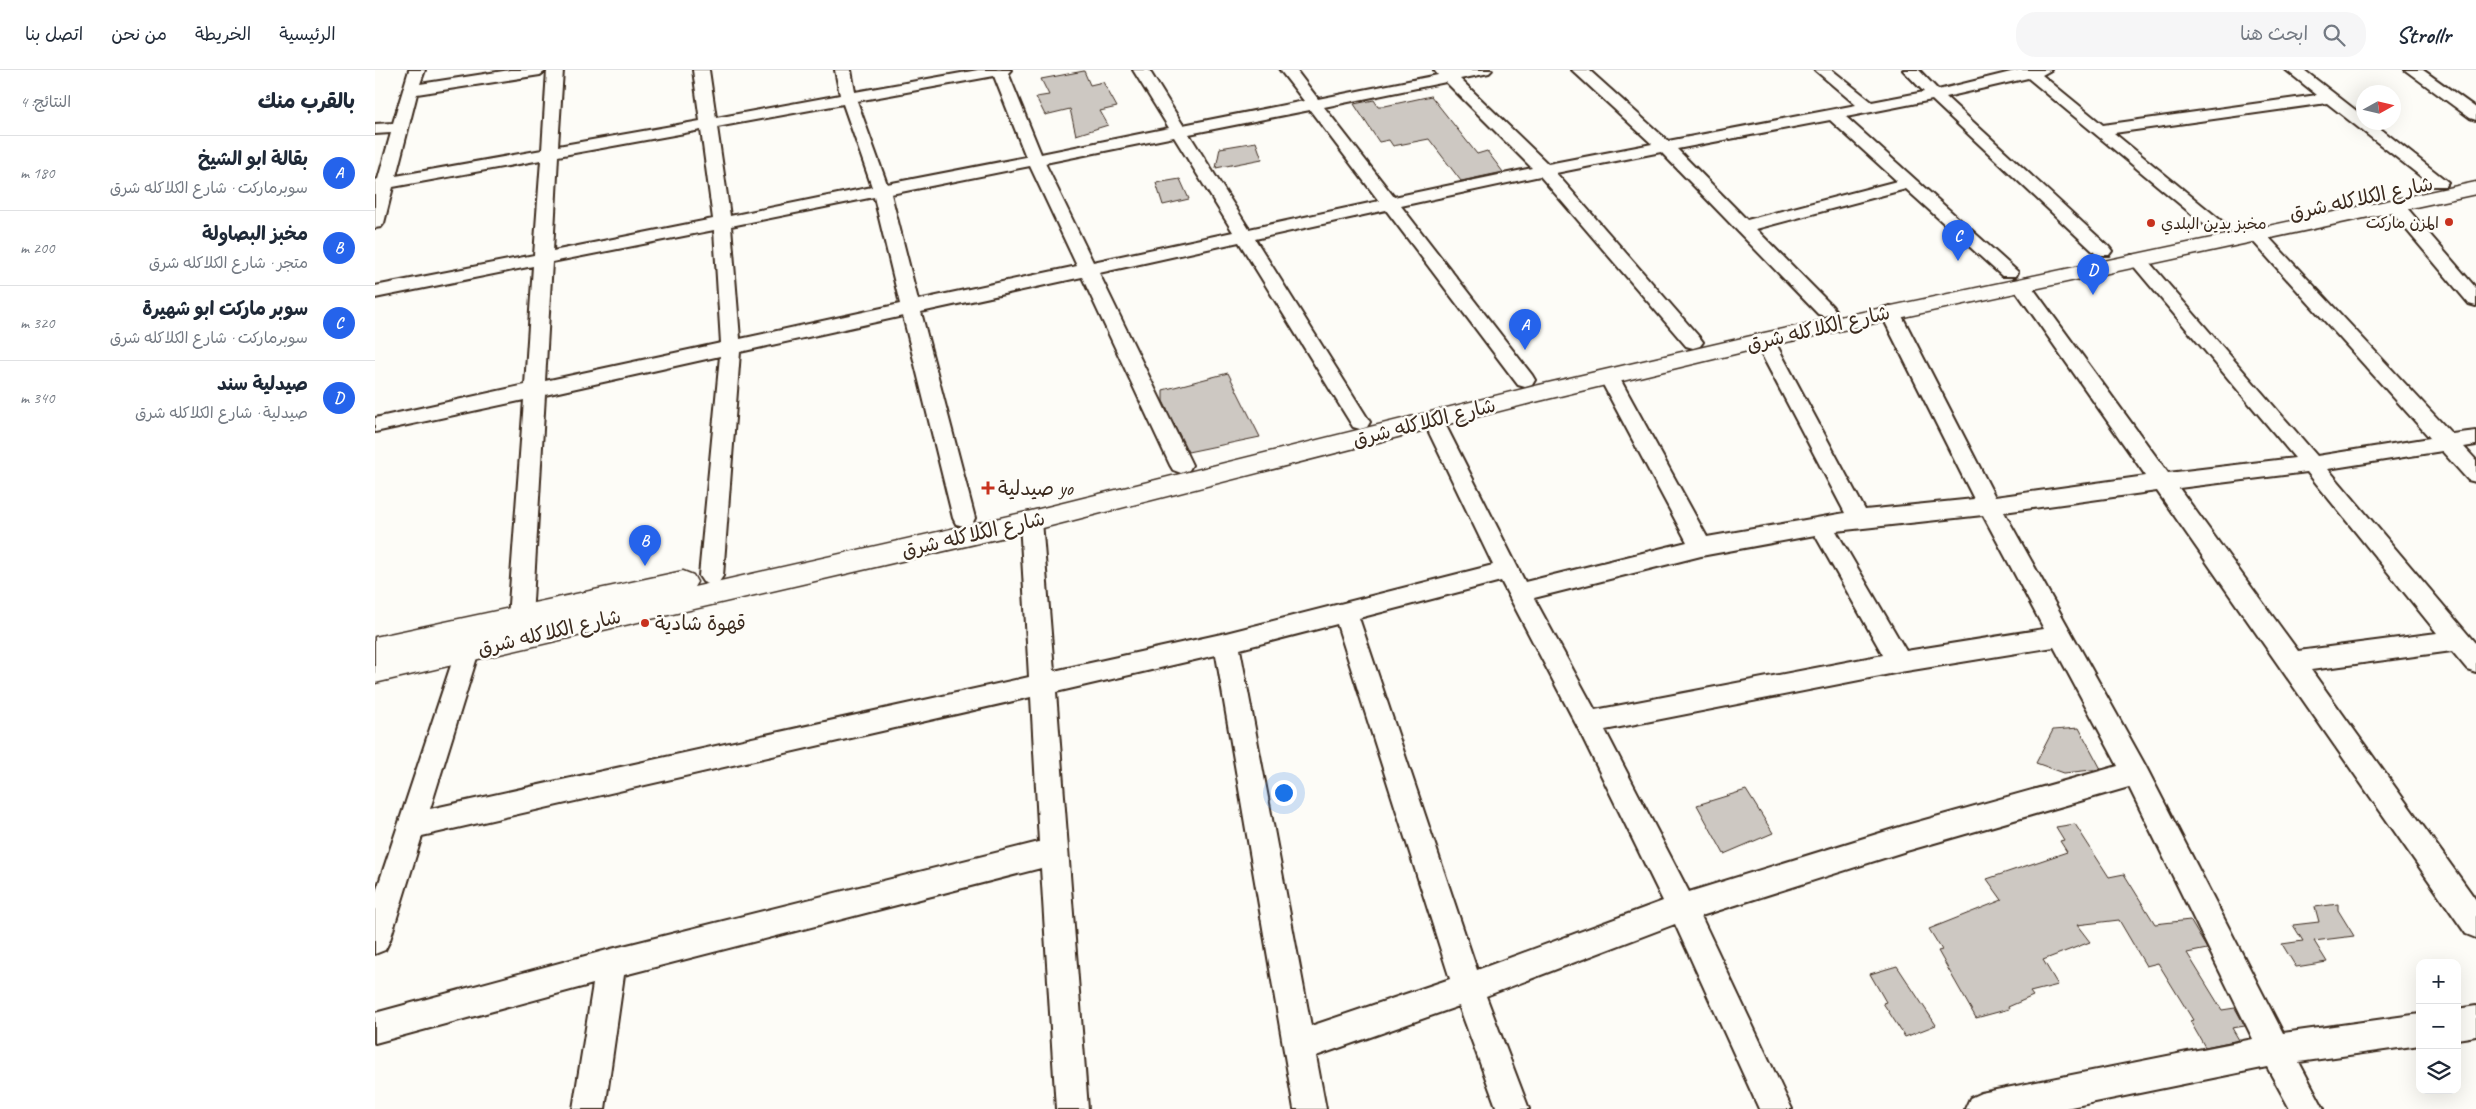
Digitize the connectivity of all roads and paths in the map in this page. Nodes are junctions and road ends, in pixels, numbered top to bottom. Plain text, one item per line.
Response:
1 (417, 70) edge
2 (540, 70) edge
3 (555, 70) edge
4 (701, 70) edge
5 (843, 70) edge
6 (1001, 70) edge
7 (1141, 70) edge
8 (1288, 70) edge
9 (1484, 70) edge
10 (1580, 70) edge
11 (1823, 70) edge
12 (1911, 70) edge
13 (2294, 70) edge
14 (2413, 70) edge
15 (2033, 71) edge
16 (1446, 74) edge
17 (410, 90) junction
18 (1935, 95) junction
19 (848, 97) junction
20 (2329, 98) junction
21 (1316, 104) junction
22 (1869, 108) junction
23 (2476, 115) edge
24 (1834, 116) junction
25 (707, 123) junction
26 (400, 127) junction
27 (375, 129) edge
28 (2100, 130) junction
29 (1179, 131) junction
30 (1665, 147) junction
31 (551, 154) junction
32 (1035, 159) junction
33 (1544, 170) junction
34 (2476, 174) edge
35 (2439, 182) junction
36 (1908, 183) junction
37 (380, 184) edge
38 (2476, 188) edge
39 (881, 190) junction
40 (1391, 202) junction
41 (2395, 205) junction
42 (722, 221) junction
43 (375, 223) edge
44 (1743, 227) junction
45 (2218, 227) junction
46 (2256, 234) junction
47 (1245, 235) junction
48 (2103, 251) junction
49 (541, 257) junction
50 (2137, 259) junction
51 (1089, 268) junction
52 (2014, 278) junction
53 (375, 292) edge
54 (2476, 300) edge
55 (910, 306) junction
56 (1825, 310) junction
57 (1890, 312) junction
58 (1764, 340) junction
59 (1693, 342) junction
60 (731, 347) junction
61 (1609, 377) junction
62 (1525, 380) junction
63 (534, 390) junction
64 (1433, 420) junction
65 (1359, 422) junction
66 (375, 425) edge
67 (2476, 438) edge
68 (2447, 442) junction
69 (2312, 464) junction
70 (1181, 465) junction
71 (2476, 474) edge
72 (2161, 482) junction
73 (1989, 506) junction
74 (964, 518) junction
75 (1859, 519) junction
76 (1031, 521) junction
77 (1821, 525) junction
78 (1701, 547) junction
79 (1508, 570) junction
80 (711, 576) junction
81 (1519, 593) junction
82 (1346, 614) junction
83 (520, 618) junction
84 (2061, 636) junction
85 (2457, 640) junction
86 (1226, 644) junction
87 (375, 649) edge
88 (467, 651) junction
89 (1900, 662) junction
90 (2292, 662) junction
91 (2476, 662) edge
92 (375, 671) edge
93 (1043, 685) junction
94 (1588, 722) junction
95 (2136, 773) junction
96 (411, 826) junction
97 (1053, 852) junction
98 (1682, 908) junction
99 (2476, 924) edge
100 (375, 940) edge
101 (611, 964) junction
102 (1468, 988) junction
103 (2476, 1021) edge
104 (2461, 1023) edge
105 (375, 1028) edge
106 (2416, 1030) edge
107 (1299, 1046) junction
108 (2275, 1050) junction
109 (589, 1109) edge
110 (1072, 1109) edge
111 (1311, 1109) edge
112 (1513, 1109) edge
113 (1776, 1109) edge
114 (1981, 1109) edge
115 (2308, 1109) edge

1 - 17 street
2 - 17 street
3 - 31 street
4 - 25 street
5 - 19 street
6 - 19 street
6 - 32 street
7 - 29 street
8 - 21 street
9 - 16 street
10 - 30 street
11 - 22 street
12 - 18 street
13 - 20 street
14 - 23 street
15 - 18 street
15 - 28 street
16 - 21 street
16 - 33 street
17 - 26 street
18 - 22 street
18 - 48 street
19 - 25 street
19 - 39 street
20 - 28 street
20 - 35 street
21 - 29 street
21 - 40 street
22 - 24 street
24 - 30 street
24 - 36 street
25 - 31 street
25 - 42 street
26 - 27 street
26 - 37 street
28 - 45 street
29 - 32 street
29 - 47 street
30 - 33 street
30 - 44 street
31 - 37 street
31 - 49 street
32 - 39 street
32 - 51 street
33 - 40 street
33 - 59 street
34 - 35 street, شارع الكلاكله شرق
35 - 45 street, شارع الكلاكله شرق
36 - 44 street
36 - 52 street
37 - 43 street
38 - 41 street, شارع الكلاكله شرق
39 - 42 street
39 - 55 street
40 - 47 street
40 - 62 street
41 - 46 street, شارع الكلاكله شرق
41 - 54 street
42 - 49 street
42 - 60 street
44 - 56 street
45 - 48 street, شارع الكلاكله شرق
46 - 50 street, شارع الكلاكله شرق
46 - 68 street
47 - 51 street
47 - 65 street
48 - 52 street, شارع الكلاكله شرق
49 - 53 street
49 - 63 street
50 - 52 street, شارع الكلاكله شرق
50 - 69 street
51 - 55 street
51 - 70 street
52 - 56 street, شارع الكلاكله شرق
52 - 57 street, شارع الكلاكله شرق
52 - 72 street
55 - 60 street
55 - 74 street
56 - 59 street, شارع الكلاكله شرق
57 - 58 street, شارع الكلاكله شرق
57 - 73 street
58 - 61 street, شارع الكلاكله شرق
58 - 75 street
59 - 62 street, شارع الكلاكله شرق
60 - 63 street
60 - 80 street
61 - 64 street, شارع الكلاكله شرق
61 - 78 street
62 - 65 street, شارع الكلاكله شرق
63 - 66 street
63 - 83 street
64 - 76 street, شارع الكلاكله شرق
64 - 79 street
65 - 70 street, شارع الكلاكله شرق
67 - 68 street
68 - 69 street
68 - 71 street
69 - 72 street
69 - 85 street
70 - 74 street, شارع الكلاكله شرق
72 - 73 street
72 - 90 street
73 - 75 street
73 - 84 street
74 - 80 street, شارع الكلاكله شرق
75 - 77 street
76 - 88 street, شارع الكلاكله شرق
76 - 93 street
77 - 78 street
77 - 89 street
78 - 81 street
79 - 81 street
79 - 82 street
80 - 83 street, شارع الكلاكله شرق
81 - 94 street
82 - 86 street
82 - 102 street
83 - 87 street, شارع الكلاكله شرق
84 - 89 street
84 - 95 street
85 - 90 street
85 - 91 street
86 - 93 street
86 - 107 street
88 - 92 street, شارع الكلاكله شرق
88 - 96 street
89 - 94 street
90 - 99 street
93 - 96 street
93 - 97 street
94 - 98 street
95 - 98 street
95 - 108 street
96 - 100 street
97 - 101 street
97 - 110 street
98 - 102 street
98 - 113 street
101 - 105 street
101 - 109 street
102 - 107 street
102 - 112 street
103 - 104 street
106 - 108 street
107 - 111 street
108 - 114 street
108 - 115 street

